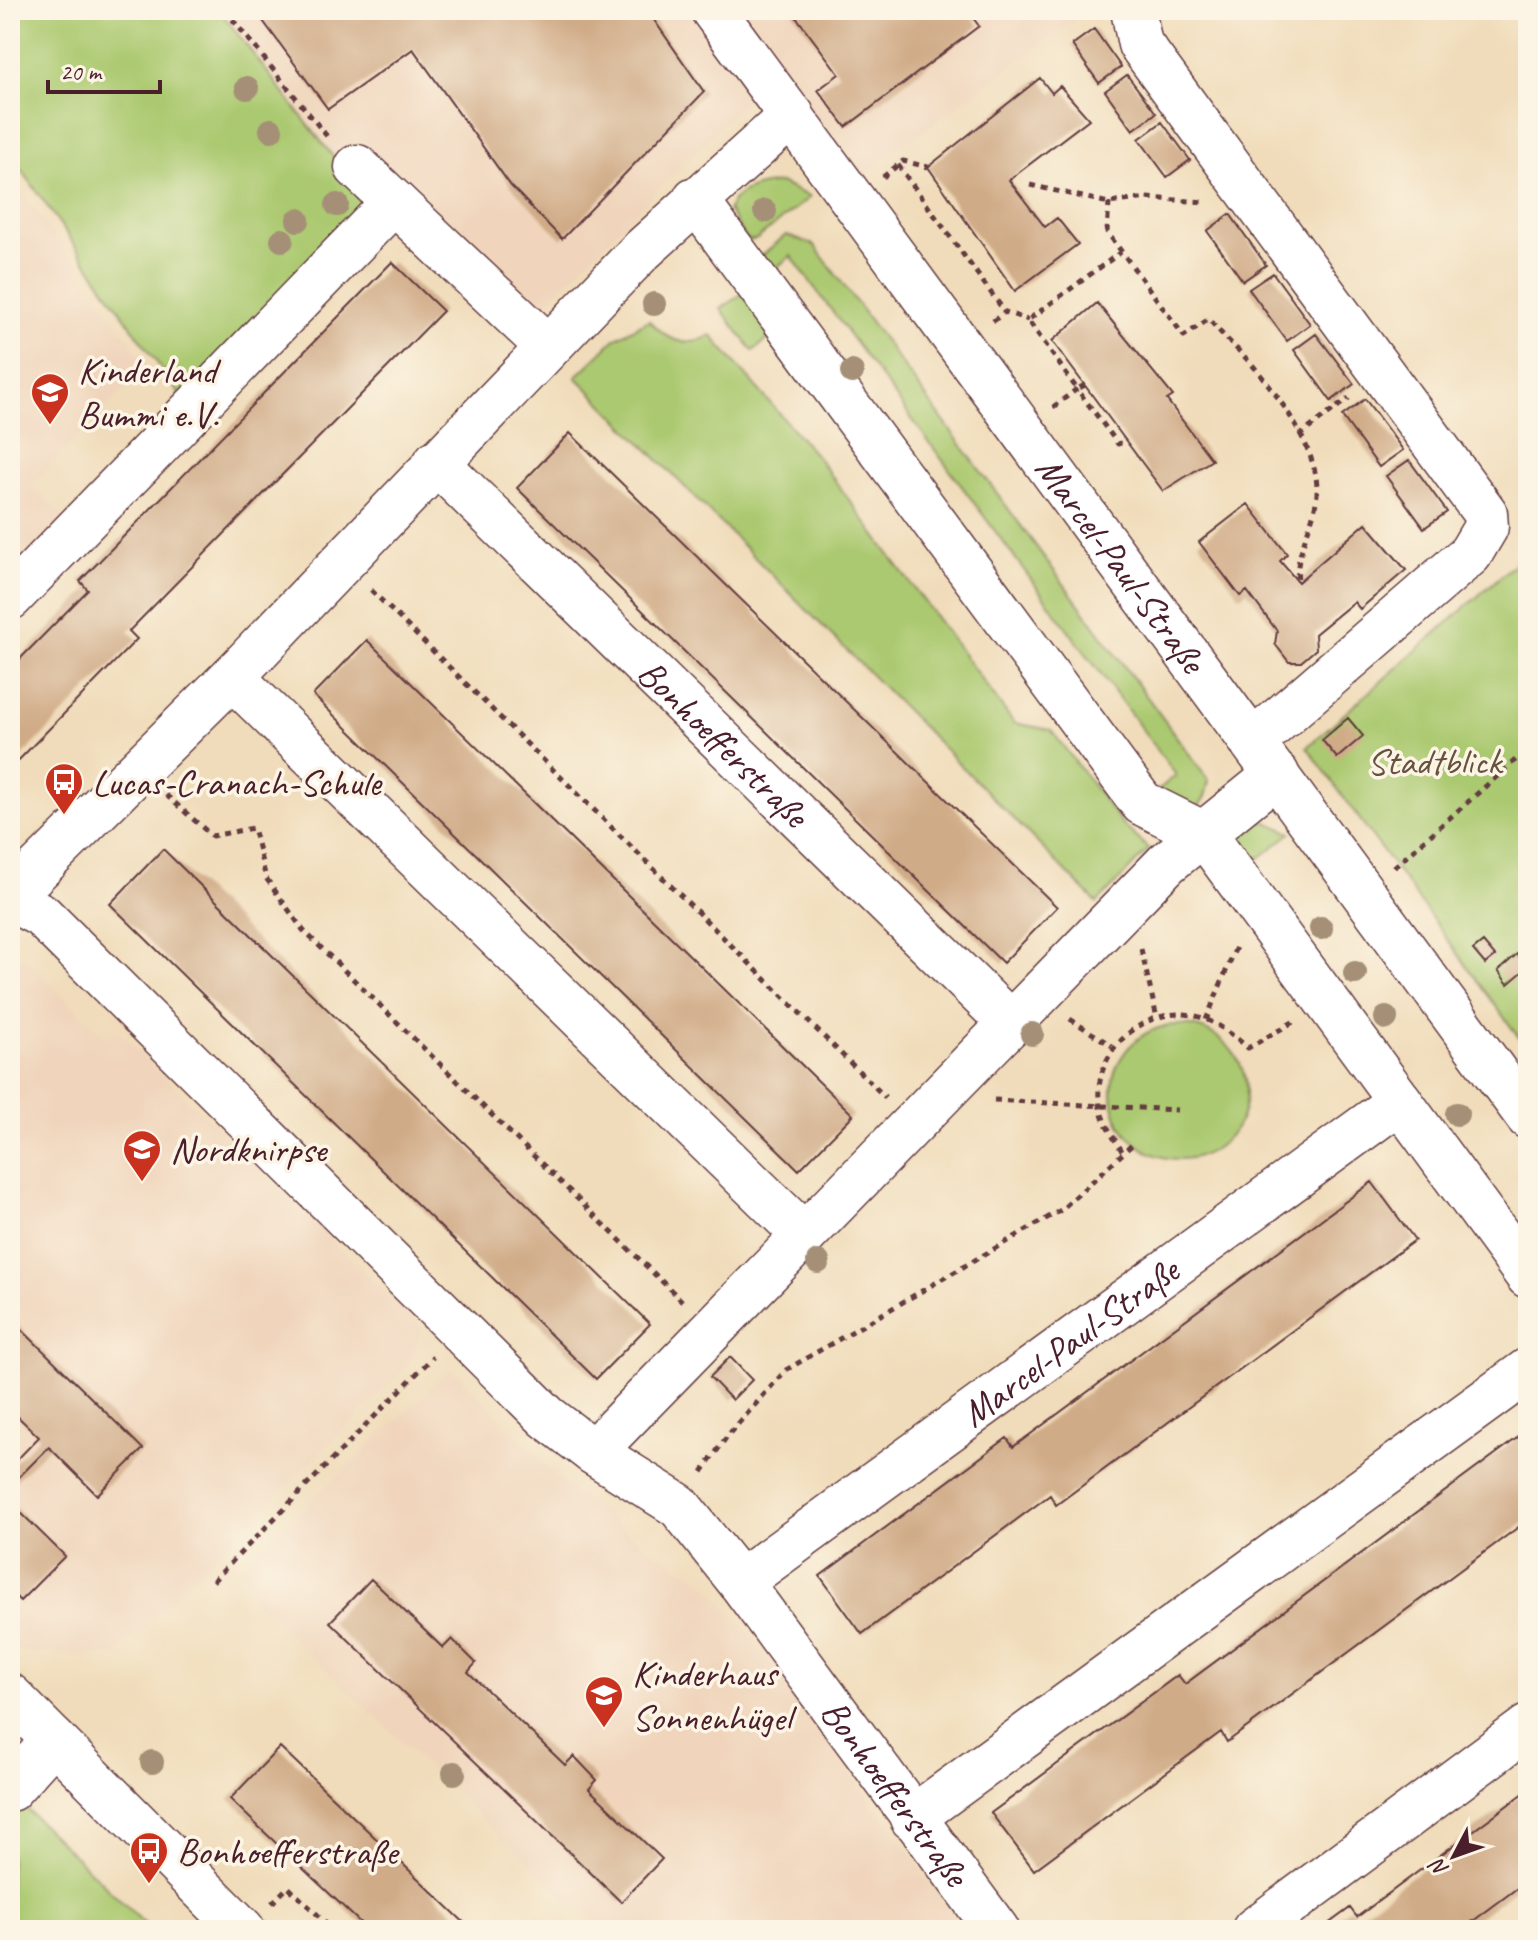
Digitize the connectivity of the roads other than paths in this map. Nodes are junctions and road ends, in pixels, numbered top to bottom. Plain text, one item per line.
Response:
1 (713, 10) edge
2 (1133, 10) edge
3 (792, 115) junction
4 (344, 154) road end
5 (695, 199) junction
6 (394, 202) junction
7 (548, 347) junction
8 (436, 462) junction
9 (10, 598) edge
10 (232, 677) junction
11 (1265, 758) junction
12 (1204, 834) junction
13 (10, 898) edge
14 (1024, 1011) junction
15 (1400, 1101) junction
16 (1528, 1117) edge
17 (804, 1235) junction
18 (1528, 1276) edge
19 (1528, 1370) edge
20 (593, 1452) junction
21 (740, 1582) junction
22 (10, 1696) edge
23 (1528, 1727) edge
24 (54, 1740) junction
25 (10, 1789) edge
26 (912, 1818) junction
27 (255, 1919) edge
28 (997, 1930) edge
29 (1254, 1930) edge

1 - 3 street, Marcel-Paul-Straße
2 - 11 street
3 - 5 street, Bonhoefferstraße
3 - 11 street, Marcel-Paul-Straße
4 - 6 street
5 - 7 street, Bonhoefferstraße
5 - 12 street
6 - 7 street
6 - 9 street
7 - 8 street, Bonhoefferstraße
8 - 10 street, Bonhoefferstraße
8 - 14 street, Bonhoefferstraße
10 - 13 street, Bonhoefferstraße
10 - 17 street
11 - 12 street
11 - 16 street, Marcel-Paul-Straße
12 - 14 street
12 - 15 street
13 - 20 street, Bonhoefferstraße
14 - 17 street
15 - 18 street
15 - 21 street, Marcel-Paul-Straße
17 - 20 street
19 - 26 street
20 - 21 street, Bonhoefferstraße
21 - 26 street, Bonhoefferstraße
22 - 24 street
23 - 29 street
24 - 25 street
24 - 27 street
26 - 28 street, Bonhoefferstraße

